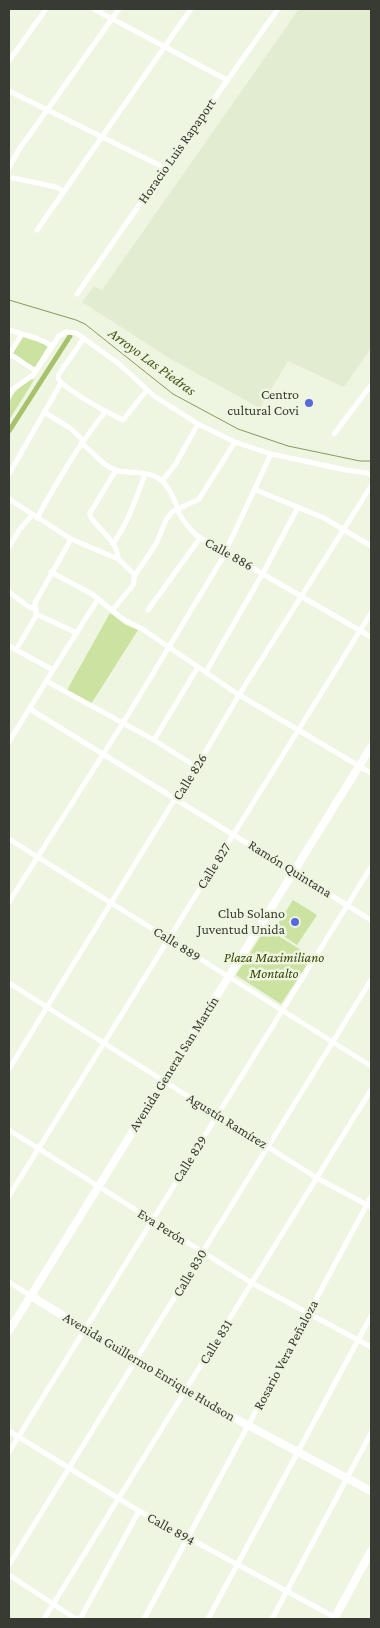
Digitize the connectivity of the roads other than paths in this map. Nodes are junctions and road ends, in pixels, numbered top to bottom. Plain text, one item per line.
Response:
1 (46, 9) edge
2 (94, 9) edge
3 (119, 9) edge
4 (191, 9) edge
5 (278, 9) edge
6 (112, 18) junction
7 (165, 46) junction
8 (9, 61) edge
9 (227, 80) junction
10 (9, 91) edge
11 (47, 110) junction
12 (102, 136) junction
13 (9, 168) edge
14 (164, 168) junction
15 (13, 178) dead end
16 (63, 191) junction
17 (37, 230) dead end
18 (77, 294) dead end
19 (9, 330) edge
20 (22, 334) junction
21 (84, 338) junction
22 (51, 345) junction
23 (9, 354) edge
24 (35, 370) junction
25 (61, 383) junction
26 (371, 385) edge
27 (147, 390) junction
28 (9, 395) edge
29 (106, 411) junction
30 (44, 412) junction
31 (198, 424) junction
32 (334, 434) dead end
33 (82, 442) junction
34 (236, 442) junction
35 (271, 454) junction
36 (116, 470) junction
37 (9, 474) edge
38 (145, 474) junction
39 (371, 475) edge
40 (162, 480) junction
41 (371, 486) edge
42 (256, 490) junction
43 (9, 499) edge
44 (298, 506) junction
45 (178, 508) junction
46 (34, 516) junction
47 (344, 530) junction
48 (200, 538) junction
49 (71, 539) junction
50 (113, 544) junction
51 (371, 546) edge
52 (9, 547) edge
53 (226, 552) junction
54 (118, 558) junction
55 (51, 572) junction
56 (263, 573) junction
57 (135, 575) junction
58 (9, 592) edge
59 (302, 596) junction
60 (98, 600) junction
61 (148, 610) dead end
62 (112, 611) junction
63 (36, 612) junction
64 (371, 613) edge
65 (360, 630) junction
66 (77, 633) junction
67 (371, 637) edge
68 (9, 646) edge
69 (168, 647) junction
70 (16, 650) junction
71 (198, 667) junction
72 (53, 670) junction
73 (206, 672) junction
74 (46, 681) junction
75 (239, 694) junction
76 (30, 708) junction
77 (123, 723) junction
78 (299, 729) junction
79 (154, 740) junction
80 (9, 742) edge
81 (371, 748) edge
82 (103, 753) junction
83 (195, 766) junction
84 (360, 766) junction
85 (371, 773) edge
86 (176, 798) junction
87 (234, 835) junction
88 (9, 839) edge
89 (37, 856) junction
90 (371, 867) edge
91 (294, 872) junction
92 (9, 902) edge
93 (111, 903) junction
94 (348, 905) junction
95 (371, 920) edge
96 (168, 938) junction
97 (229, 976) junction
98 (371, 980) edge
99 (9, 983) edge
100 (46, 1008) junction
101 (283, 1010) junction
102 (333, 1041) junction
103 (104, 1044) junction
104 (371, 1066) edge
105 (9, 1069) edge
106 (164, 1081) junction
107 (371, 1090) edge
108 (218, 1116) junction
109 (9, 1130) edge
110 (268, 1146) junction
111 (38, 1149) junction
112 (318, 1178) junction
113 (98, 1186) junction
114 (9, 1196) edge
115 (371, 1197) edge
116 (369, 1206) edge
117 (152, 1220) junction
118 (203, 1252) junction
119 (9, 1282) edge
120 (252, 1283) junction
121 (31, 1296) junction
122 (308, 1314) junction
123 (371, 1316) edge
124 (86, 1329) junction
125 (9, 1331) edge
126 (358, 1340) junction
127 (371, 1347) edge
128 (137, 1360) junction
129 (185, 1392) junction
130 (248, 1426) junction
131 (9, 1431) edge
132 (371, 1433) edge
133 (18, 1437) junction
134 (9, 1452) edge
135 (298, 1453) junction
136 (68, 1468) junction
137 (347, 1478) junction
138 (371, 1491) edge
139 (118, 1499) junction
140 (139, 1511) junction
141 (187, 1538) junction
142 (371, 1551) edge
143 (9, 1565) edge
144 (238, 1565) junction
145 (9, 1575) edge
146 (286, 1592) junction
147 (53, 1604) junction
148 (44, 1619) edge
149 (76, 1619) edge
150 (80, 1619) edge
151 (144, 1619) edge
152 (208, 1619) edge
153 (272, 1619) edge
154 (336, 1619) edge

1 - 8 street
2 - 6 street
3 - 6 street
4 - 7 street
5 - 9 street, Horacio Luis Rapaport
6 - 7 street
6 - 11 street
7 - 9 street
7 - 12 street
9 - 14 street, Horacio Luis Rapaport
10 - 11 street
11 - 12 street
11 - 13 street
12 - 14 street
12 - 16 street
14 - 18 street, Horacio Luis Rapaport
15 - 16 street
16 - 17 street
19 - 20 street
20 - 22 street
20 - 23 street
21 - 22 street
21 - 25 street
21 - 27 street
22 - 24 street
23 - 24 street
24 - 28 street
25 - 29 street
25 - 30 street
26 - 32 street
27 - 29 street
27 - 31 street
29 - 33 street
30 - 33 street
30 - 37 street
31 - 34 street
31 - 40 street
33 - 36 street
33 - 46 street
34 - 35 street
34 - 45 street
35 - 39 street
35 - 42 street
36 - 38 street
36 - 50 street
38 - 40 street
38 - 50 street
40 - 45 street, Calle 886
41 - 47 street, Calle 826
42 - 44 street
42 - 53 street
43 - 46 street
44 - 47 street
44 - 56 street
45 - 48 street, Calle 886
45 - 57 street
46 - 49 street
46 - 52 street
47 - 51 street
47 - 59 street, Calle 826
48 - 53 street, Calle 886
48 - 61 street
49 - 54 street
49 - 55 street
50 - 54 street
53 - 56 street, Calle 886
53 - 69 street
54 - 57 street
55 - 60 street
55 - 63 street
56 - 59 street, Calle 886
56 - 73 street
57 - 62 street
58 - 63 street
59 - 65 street, Calle 886
59 - 75 street, Calle 826
60 - 62 street
60 - 66 street
62 - 69 street
63 - 66 street
63 - 70 street
64 - 65 street, Calle 827
65 - 67 street, Calle 886
65 - 78 street, Calle 827
66 - 72 street
68 - 70 street
69 - 71 street
69 - 77 street
70 - 72 street
71 - 73 street
71 - 79 street
72 - 74 street
73 - 75 street
74 - 76 street
74 - 77 street
75 - 78 street
75 - 83 street, Calle 826
76 - 80 street
76 - 82 street, Ramón Quintana
77 - 79 street
77 - 82 street
78 - 84 street
78 - 87 street, Calle 827
79 - 83 street
81 - 84 main road, Avenida General San Martín
82 - 86 street, Ramón Quintana
82 - 89 street
83 - 86 street, Calle 826
84 - 85 street
84 - 91 main road, Avenida General San Martín
86 - 87 street, Ramón Quintana
86 - 93 street, Calle 826
87 - 91 street, Ramón Quintana
87 - 96 street, Calle 827
88 - 89 street, Calle 889
89 - 92 street
89 - 93 street, Calle 889
90 - 94 street, Calle 829
91 - 94 street, Ramón Quintana
91 - 97 main road, Avenida General San Martín
93 - 96 street, Calle 889
93 - 100 street, Calle 826
94 - 95 street, Ramón Quintana
94 - 101 street, Calle 829
96 - 97 street, Calle 889
96 - 103 street, Calle 827
97 - 101 street, Calle 889
97 - 106 main road, Avenida General San Martín
98 - 102 street, Calle 830
99 - 100 street, Agustín Ramírez
100 - 103 street, Agustín Ramírez
100 - 105 street, Calle 826
101 - 102 street, Calle 889
101 - 108 street, Calle 829
102 - 104 street, Calle 889
102 - 110 street, Calle 830
103 - 106 street, Agustín Ramírez
103 - 111 street, Calle 827
106 - 108 street, Agustín Ramírez
106 - 113 main road, Avenida General San Martín
107 - 112 street, Calle 831
108 - 110 street, Agustín Ramírez
108 - 117 street, Calle 829
109 - 111 street, Eva Perón
110 - 112 street, Agustín Ramírez
110 - 118 street, Calle 830
111 - 113 street, Eva Perón
111 - 114 street, Calle 827
112 - 116 street, Agustín Ramírez
112 - 120 street, Calle 831
113 - 117 street, Eva Perón
113 - 121 main road, Avenida General San Martín
115 - 116 street, Rosario Vera Peñaloza
116 - 122 street, Rosario Vera Peñaloza
117 - 118 street, Eva Perón
117 - 124 street, Calle 829
118 - 120 street, Eva Perón
118 - 128 street, Calle 830
119 - 121 street, Avenida Guillermo Enrique Hudson
120 - 122 street, Eva Perón
120 - 129 street, Calle 831
121 - 124 main road, Avenida Guillermo Enrique Hudson
121 - 125 main road, Avenida General San Martín
122 - 126 street, Eva Perón
122 - 130 street, Rosario Vera Peñaloza
123 - 126 street
124 - 128 main road, Avenida Guillermo Enrique Hudson
124 - 133 street, Calle 829
126 - 127 street, Eva Perón
126 - 135 street
128 - 129 main road, Avenida Guillermo Enrique Hudson
128 - 136 street, Calle 830
129 - 130 main road, Avenida Guillermo Enrique Hudson
129 - 139 street, Calle 831
130 - 135 main road, Avenida Guillermo Enrique Hudson
130 - 141 street, Rosario Vera Peñaloza
131 - 133 street, Calle 894
132 - 137 street
133 - 134 street, Calle 829
133 - 136 street, Calle 894
135 - 137 main road, Avenida Guillermo Enrique Hudson
135 - 144 street
136 - 139 street, Calle 894
136 - 143 street, Calle 830
137 - 138 main road, Avenida Guillermo Enrique Hudson
137 - 146 street
139 - 140 street, Calle 894
139 - 147 street, Calle 831
140 - 141 street, Calle 894
140 - 150 street
141 - 144 street, Calle 894
141 - 151 street, Rosario Vera Peñaloza
142 - 154 main road
144 - 146 street, Calle 894
144 - 152 street
145 - 147 street
146 - 153 street
146 - 154 street, Calle 894
147 - 148 street, Calle 831
147 - 149 street

